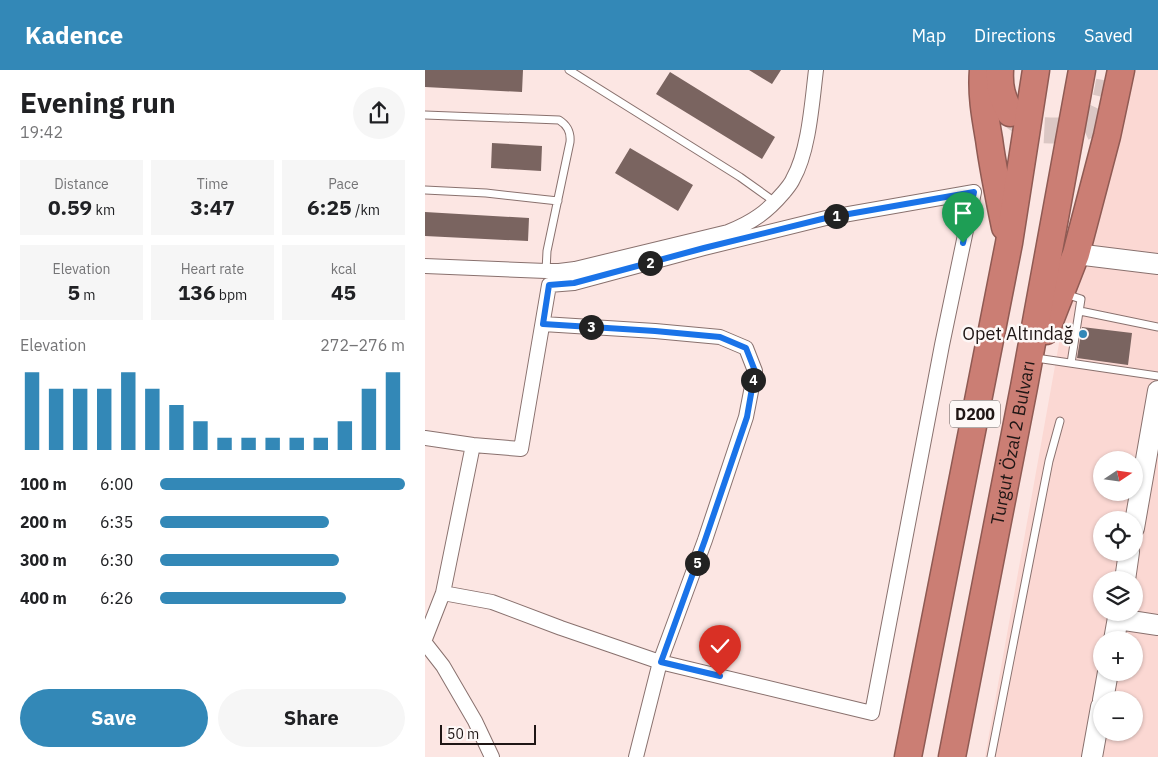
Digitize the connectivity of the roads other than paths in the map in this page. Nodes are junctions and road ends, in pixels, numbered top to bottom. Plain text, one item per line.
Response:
1 (569, 70) edge
2 (816, 70) edge
3 (983, 70) edge
4 (1000, 70) edge
5 (1036, 70) edge
6 (1082, 70) edge
7 (1114, 74) edge
8 (1010, 113) tunnel mouth
9 (425, 115) edge
10 (425, 190) edge
11 (558, 201) junction
12 (775, 202) junction
13 (1009, 243) junction
14 (1076, 254) junction
15 (1158, 264) edge
16 (425, 266) edge
17 (546, 271) junction
18 (1061, 292) junction
19 (1080, 311) junction
20 (543, 324) junction
21 (1158, 327) edge
22 (1036, 358) junction
23 (1071, 363) junction
24 (1158, 376) edge
25 (1024, 388) junction
26 (1158, 390) edge
27 (1060, 420) dead end
28 (425, 438) edge
29 (473, 445) junction
30 (1137, 511) edge
31 (443, 593) junction
32 (1140, 621) edge
33 (1158, 625) edge
34 (425, 641) edge
35 (661, 662) junction
36 (1095, 741) edge
37 (492, 757) edge
38 (636, 757) edge
39 (908, 757) edge
40 (952, 757) edge
41 (991, 757) edge
42 (1092, 757) edge

1 - 12 lane
2 - 12 street
3 - 13 highway
4 - 8 highway
5 - 13 highway, D200
6 - 25 highway, Turgut Özal 2 Bulvarı
7 - 14 highway
9 - 11 lane
10 - 11 lane
11 - 17 lane
12 - 17 street
13 - 39 highway, D200
14 - 15 street
14 - 18 highway
16 - 17 street
18 - 19 lane
18 - 22 highway
19 - 21 lane
19 - 23 lane
20 - 29 street
20 - 35 street
20 - 35 street
22 - 23 lane
22 - 25 highway
23 - 24 lane
25 - 40 highway, Turgut Özal 2 Bulvarı
26 - 30 street
27 - 41 lane
28 - 29 street
29 - 31 street
31 - 34 street
31 - 35 street
32 - 33 street
34 - 37 street
35 - 38 street
36 - 42 street

